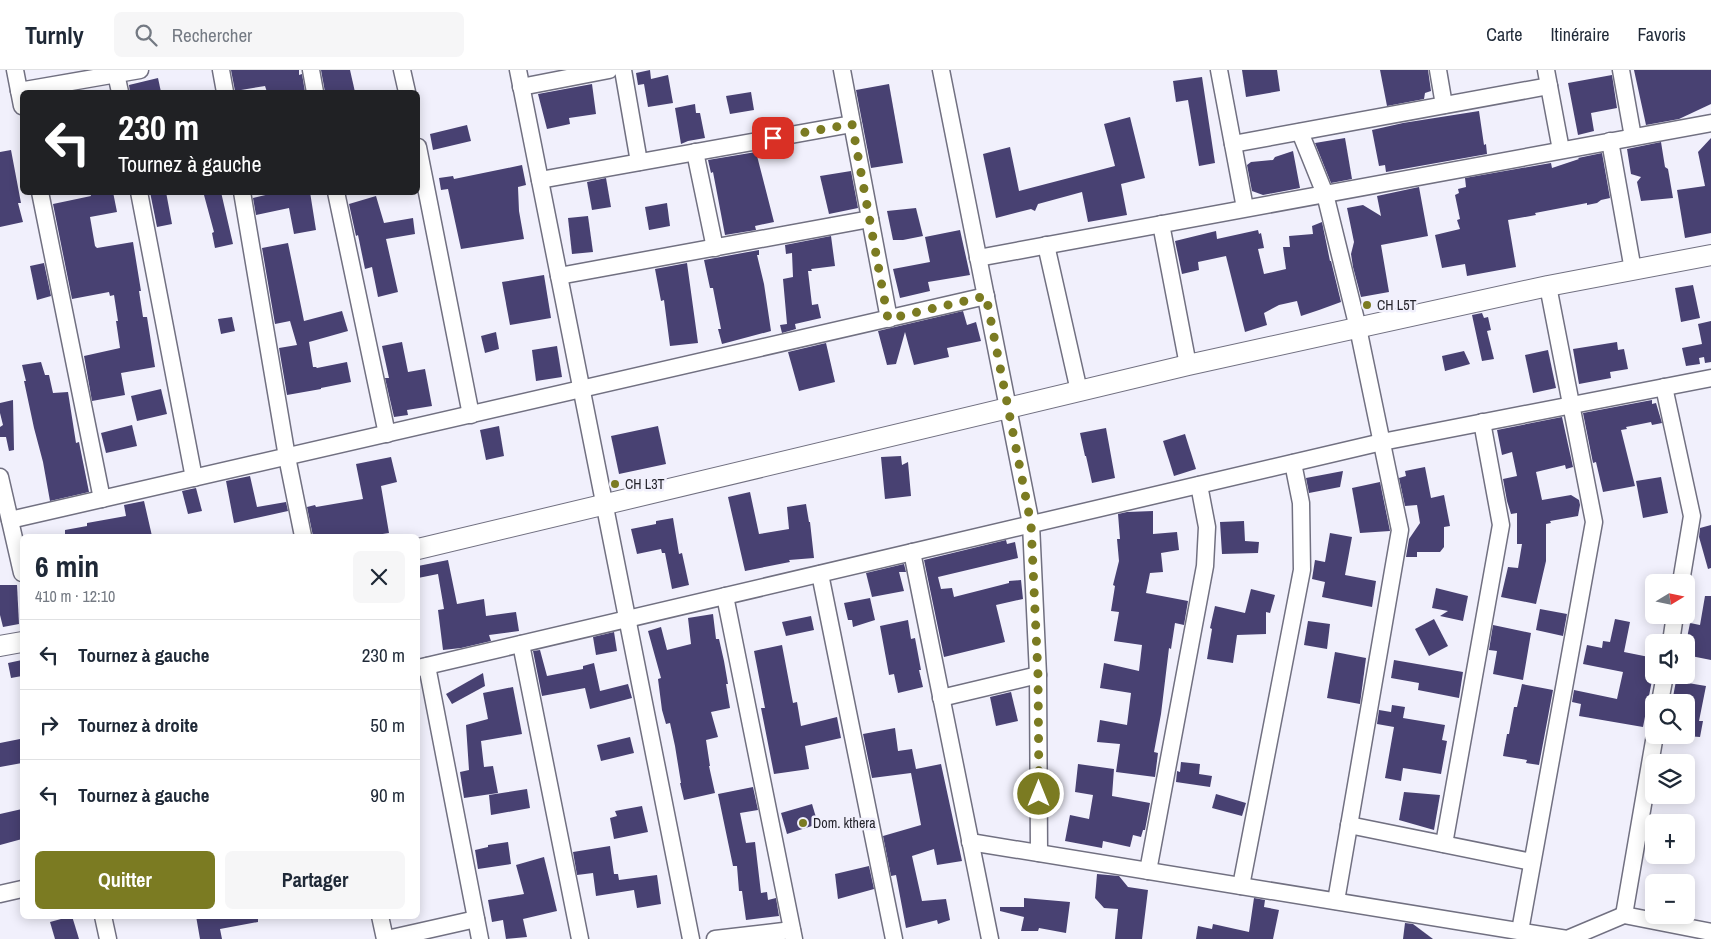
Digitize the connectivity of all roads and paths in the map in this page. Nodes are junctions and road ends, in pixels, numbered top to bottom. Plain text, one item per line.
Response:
1 (15, 70) edge
2 (140, 70) edge
3 (222, 70) edge
4 (311, 70) edge
5 (402, 70) edge
6 (518, 70) edge
7 (609, 70) edge
8 (622, 70) edge
9 (842, 70) edge
10 (941, 70) edge
11 (1219, 70) edge
12 (1438, 70) edge
13 (1621, 70) edge
14 (116, 74) junction
15 (1548, 78) edge
16 (521, 87) junction
17 (53, 90) edge
18 (120, 90) edge
19 (225, 90) edge
20 (315, 90) edge
21 (407, 90) edge
22 (20, 93) edge
23 (1444, 105) junction
24 (1711, 122) edge
25 (852, 124) junction
26 (1300, 132) junction
27 (1633, 137) junction
28 (1610, 141) junction
29 (1233, 144) junction
30 (1561, 150) junction
31 (695, 152) junction
32 (420, 157) edge
33 (639, 162) junction
34 (540, 180) junction
35 (1325, 194) junction
36 (41, 195) edge
37 (140, 195) edge
38 (243, 195) edge
39 (337, 195) edge
40 (1245, 208) junction
41 (870, 220) junction
42 (1161, 224) junction
43 (1046, 245) junction
44 (715, 248) junction
45 (1711, 254) edge
46 (978, 258) junction
47 (1633, 270) junction
48 (559, 276) junction
49 (1548, 286) junction
50 (986, 296) junction
51 (888, 319) junction
52 (1358, 328) junction
53 (1188, 365) junction
54 (1711, 378) edge
55 (1664, 387) junction
56 (581, 389) junction
57 (1079, 391) junction
58 (1571, 405) junction
59 (1008, 408) junction
60 (471, 414) junction
61 (1482, 422) junction
62 (387, 434) junction
63 (1382, 442) junction
64 (287, 457) junction
65 (1293, 463) junction
66 (0, 477) edge
67 (194, 478) junction
68 (1199, 485) junction
69 (102, 499) junction
70 (604, 504) junction
71 (10, 520) junction
72 (1031, 524) junction
73 (303, 534) edge
74 (420, 549) edge
75 (912, 552) junction
76 (20, 564) edge
77 (820, 574) junction
78 (1682, 574) edge
79 (725, 596) junction
80 (628, 619) junction
81 (20, 642) edge
82 (521, 644) junction
83 (0, 646) edge
84 (422, 667) edge
85 (1038, 675) junction
86 (941, 698) junction
87 (1653, 744) edge
88 (1349, 825) junction
89 (970, 842) junction
90 (1444, 844) junction
91 (1039, 853) junction
92 (1532, 862) junction
93 (1148, 871) junction
94 (1242, 886) junction
95 (20, 889) edge
96 (0, 894) edge
97 (1336, 901) junction
98 (1624, 916) junction
99 (104, 919) edge
100 (381, 919) edge
101 (476, 919) junction
102 (1520, 931) junction
103 (1711, 932) edge
104 (793, 934) edge
105 (108, 939) edge
106 (386, 939) edge
107 (480, 939) edge
108 (580, 939) edge
109 (691, 939) edge
110 (715, 939) edge
111 (894, 939) edge
112 (990, 939) edge

1 - 22 street
2 - 14 street
3 - 19 street
4 - 20 street
5 - 21 street
6 - 16 street
7 - 16 street
8 - 33 street
9 - 25 street
10 - 46 street
11 - 29 street
12 - 23 street
13 - 27 street
14 - 17 street
14 - 18 street
15 - 23 street
15 - 30 street
16 - 34 street
23 - 26 street
24 - 27 street
25 - 31 street
25 - 41 street
26 - 29 street
26 - 35 street
27 - 28 street
28 - 30 street
28 - 47 street
29 - 40 street
30 - 35 street
31 - 33 street
31 - 44 street
32 - 60 street
33 - 34 street
34 - 48 street
35 - 40 street
35 - 52 street
36 - 69 street
37 - 67 street
38 - 64 street
39 - 62 street
40 - 42 street
41 - 44 street
41 - 51 street
42 - 43 street
42 - 53 street
43 - 46 street
43 - 57 street
44 - 48 street
45 - 47 street
46 - 50 street
47 - 49 street
48 - 56 street
49 - 52 street
49 - 58 street
50 - 51 street
50 - 59 street
51 - 56 street
52 - 53 street
52 - 63 street
53 - 57 street
54 - 55 street
55 - 58 street
55 - 78 street
56 - 60 street
56 - 70 street
57 - 59 street
58 - 61 street
58 - 92 street
59 - 70 street
59 - 72 street
60 - 62 street
61 - 63 street
61 - 90 street
62 - 64 street
63 - 65 street
63 - 88 street
64 - 67 street
64 - 73 street
65 - 68 street
65 - 94 street
66 - 71 street
67 - 69 street
68 - 72 street
68 - 93 street
69 - 71 street
70 - 74 street
70 - 80 street
71 - 76 street
72 - 75 street
72 - 85 street
75 - 77 street
75 - 86 street
77 - 79 street
77 - 111 street
79 - 80 street
79 - 104 street
80 - 82 street
80 - 109 street
81 - 83 street
82 - 84 street
82 - 108 street
84 - 101 street
85 - 86 street
85 - 91 street
86 - 89 street
87 - 98 street
88 - 90 street
88 - 97 street
89 - 91 street
89 - 112 street
90 - 92 street
91 - 93 street
92 - 102 street
93 - 94 street
94 - 97 street
95 - 96 street
97 - 102 street
98 - 102 street
98 - 103 street
99 - 105 street
100 - 106 street
101 - 106 street
101 - 107 street
104 - 110 street

